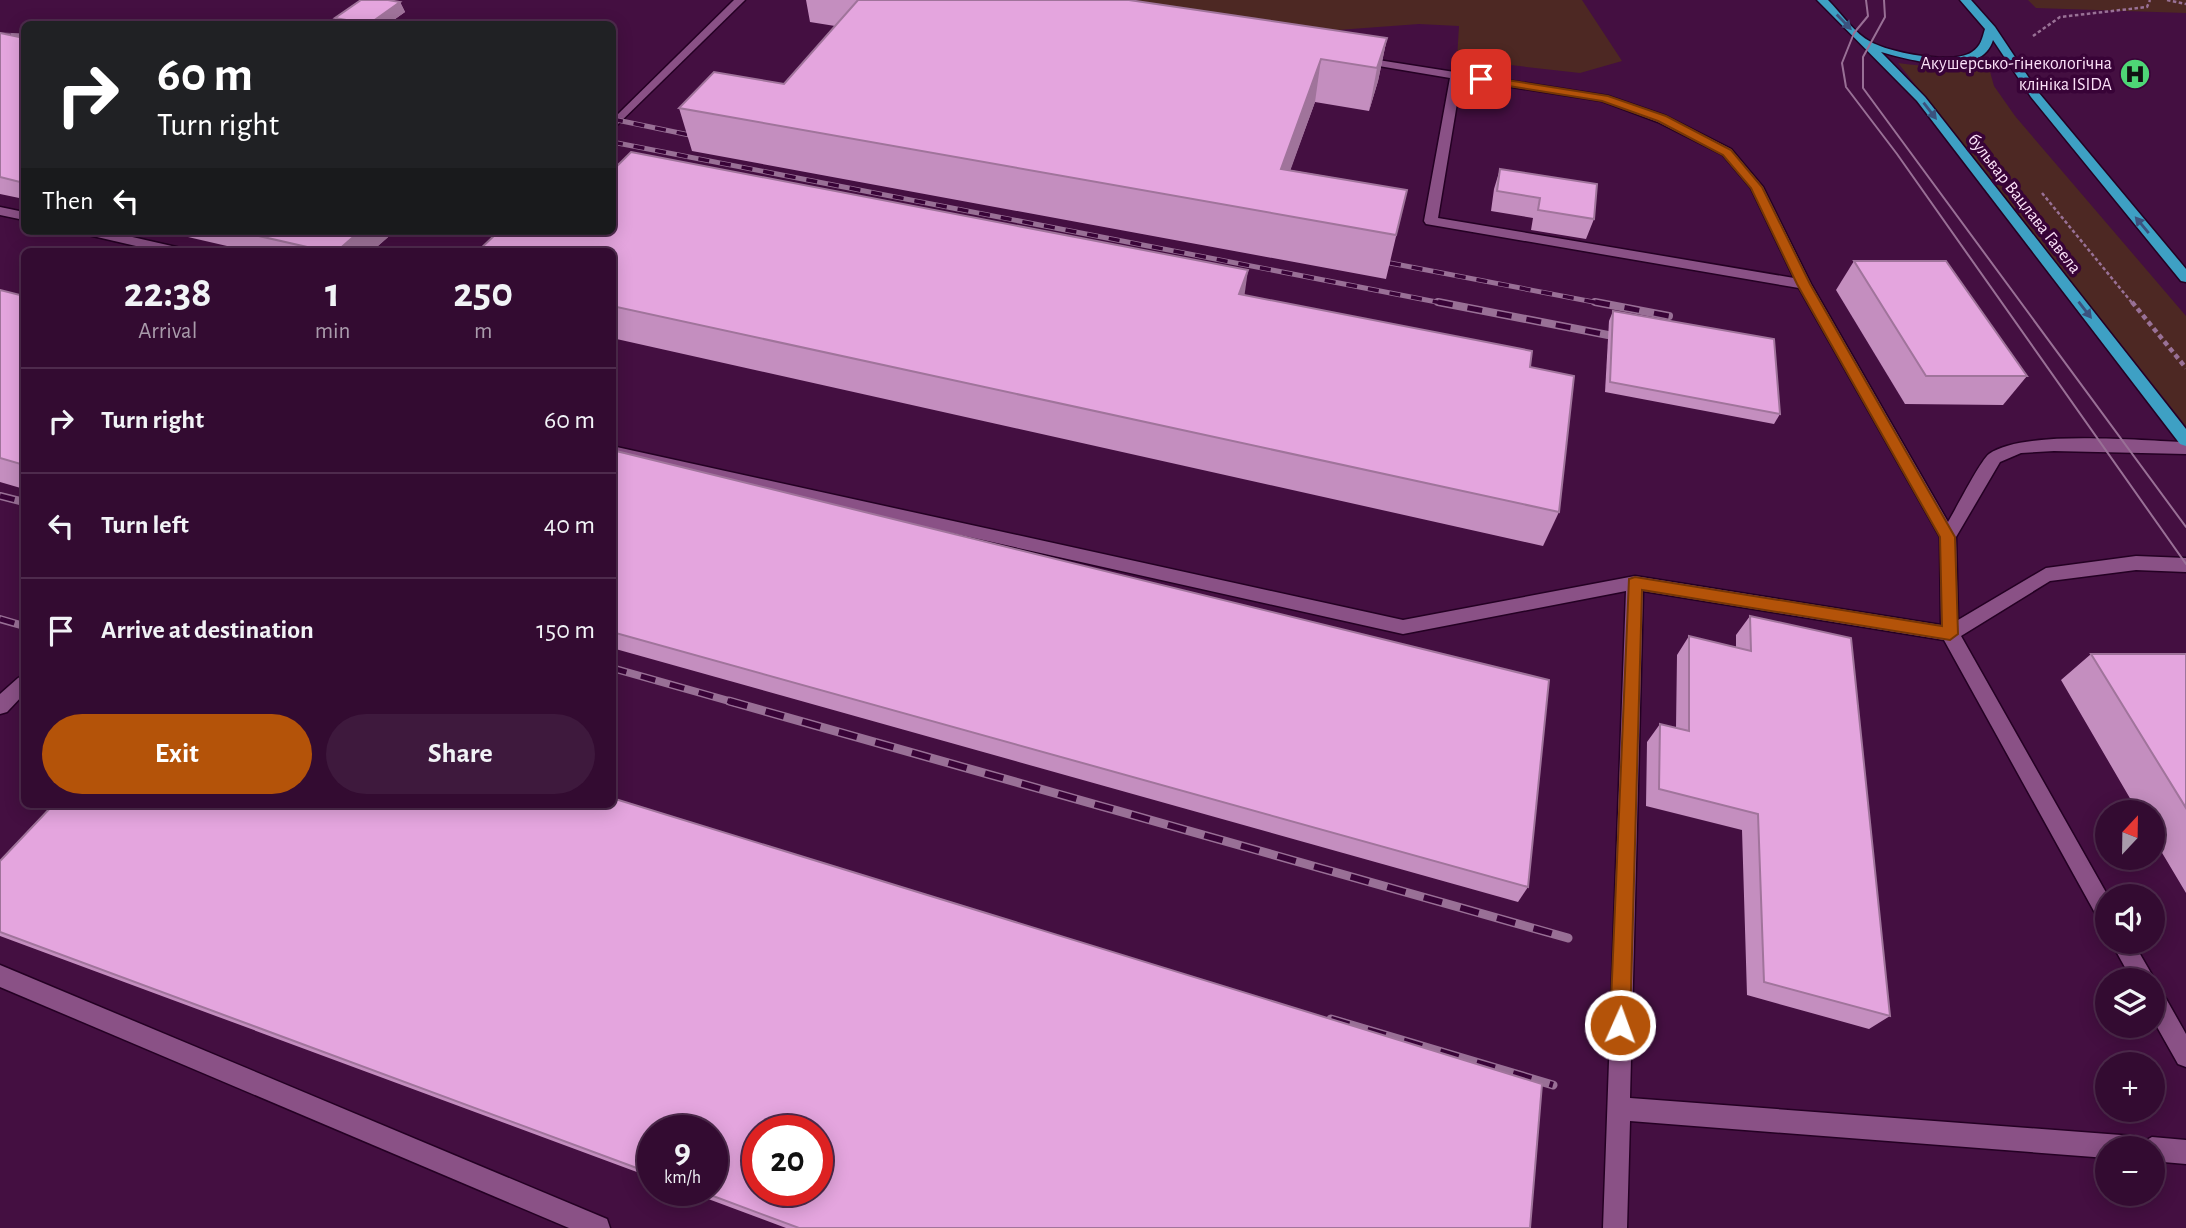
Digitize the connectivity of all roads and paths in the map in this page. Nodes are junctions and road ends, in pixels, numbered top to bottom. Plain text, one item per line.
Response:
1 (740, 0) edge
2 (1822, 0) edge
3 (1965, 0) edge
4 (2150, 0) edge
5 (2167, 0) edge
6 (2186, 5) edge
7 (1991, 29) junction
8 (2032, 37) dead end
9 (1866, 44) junction
10 (1348, 59) edge
11 (1456, 75) junction
12 (616, 123) edge
13 (2038, 188) dead end
14 (0, 211) edge
15 (21, 215) edge
16 (106, 235) edge
17 (163, 248) edge
18 (2186, 278) edge
19 (1804, 284) junction
20 (2186, 368) edge
21 (2186, 440) edge
22 (2186, 448) edge
23 (616, 452) edge
24 (1948, 537) junction
25 (2186, 565) edge
26 (1635, 583) junction
27 (1950, 634) junction
28 (21, 685) edge
29 (0, 706) edge
30 (2095, 894) edge
31 (0, 976) edge
32 (2165, 1019) edge
33 (2186, 1056) edge
34 (1617, 1108) junction
35 (2095, 1145) edge
36 (2165, 1150) edge
37 (2186, 1152) edge
38 (598, 1228) edge
39 (1615, 1228) edge

1 - 12 lane
2 -> 9 main road, бульвар Вацлава Гавела
3 - 7 main road
4 - 8 path
5 - 6 path
7 - 9 main road
18 -> 7 main road
9 -> 21 main road, бульвар Вацлава Гавела
10 - 11 lane
11 - 19 lane
11 - 19 lane
13 - 20 path
14 - 15 lane
16 - 17 lane
19 - 24 lane
22 - 24 lane
23 - 26 lane
24 - 27 lane
25 - 27 lane
26 - 27 lane
26 - 34 lane
27 - 30 lane
28 - 29 lane
31 - 38 lane
32 - 33 lane
34 - 35 lane
34 - 39 lane
36 - 37 lane

